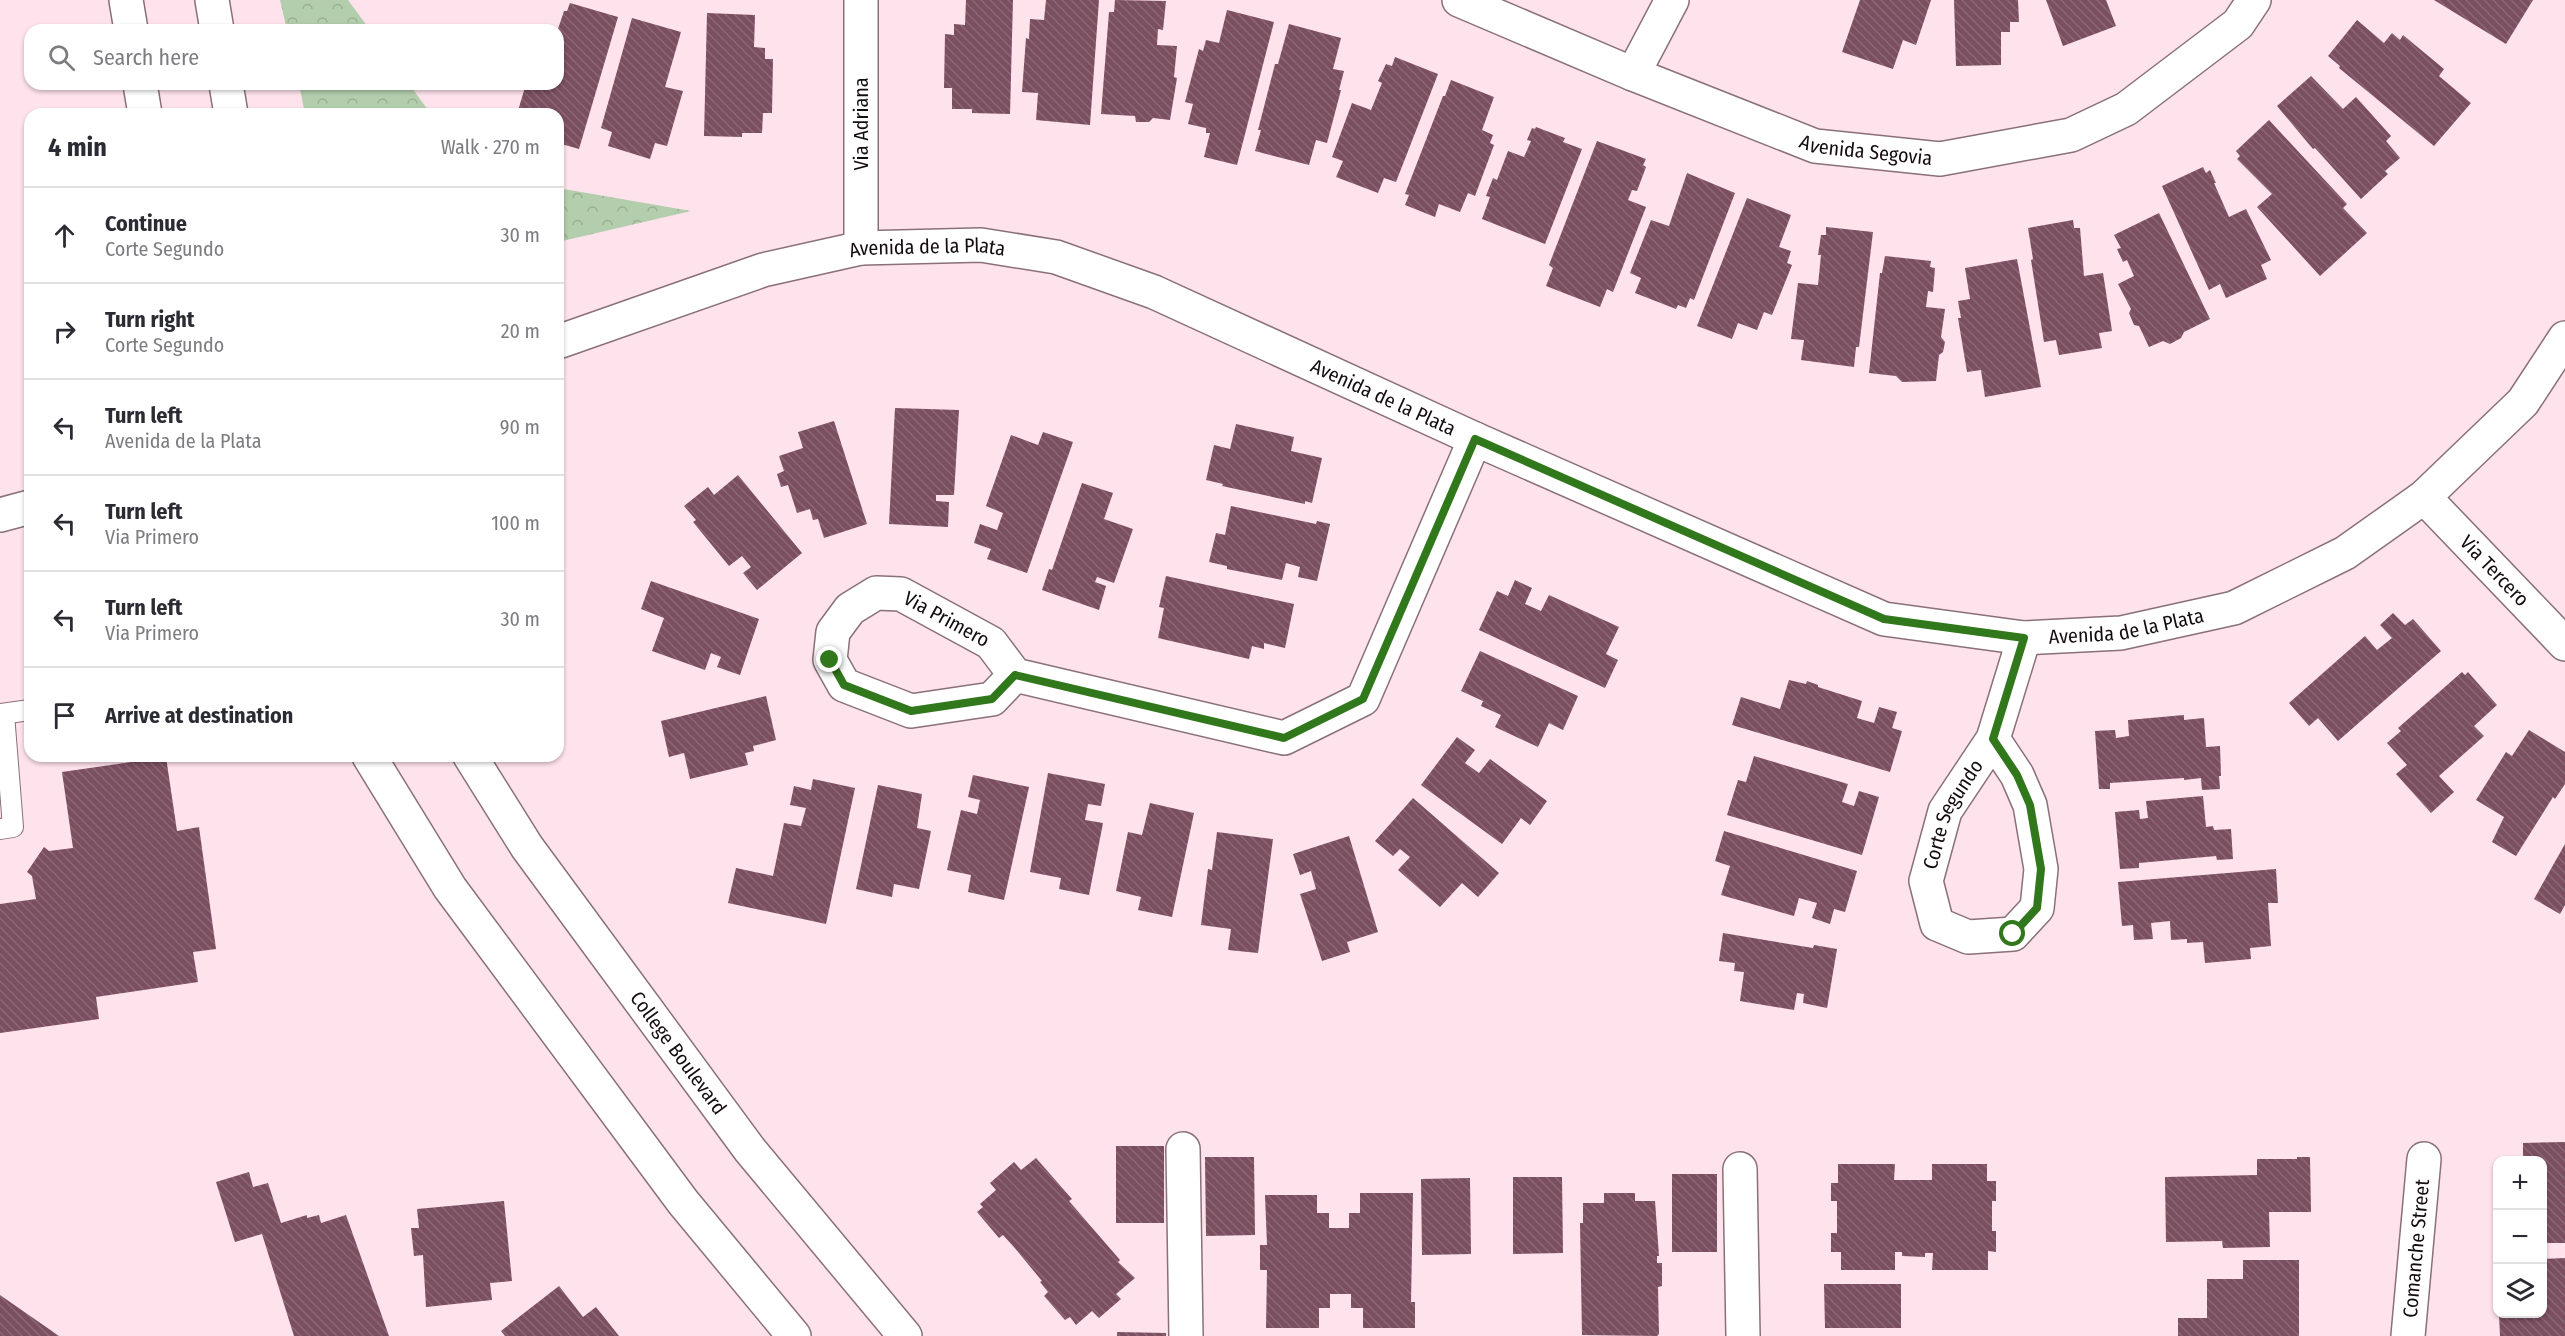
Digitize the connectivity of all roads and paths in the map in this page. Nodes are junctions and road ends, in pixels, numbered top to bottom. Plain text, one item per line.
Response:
1 (126, 0) edge
2 (212, 0) edge
3 (861, 0) edge
4 (1459, 0) edge
5 (1672, 0) edge
6 (2254, 0) edge
7 (130, 24) edge
8 (217, 24) edge
9 (1633, 74) junction
10 (141, 90) edge
11 (227, 90) edge
12 (145, 108) edge
13 (230, 108) edge
14 (861, 248) junction
15 (2565, 338) edge
16 (564, 340) edge
17 (1475, 439) junction
18 (2424, 497) junction
19 (24, 509) edge
20 (0, 515) edge
21 (2024, 638) junction
22 (2565, 644) edge
23 (1015, 675) junction
24 (24, 711) edge
25 (2, 714) edge
26 (1993, 739) junction
27 (373, 762) edge
28 (474, 762) edge
29 (0, 829) edge
30 (1183, 1149) dead end
31 (2424, 1159) dead end
32 (1740, 1169) dead end
33 (794, 1336) edge
34 (905, 1336) edge
35 (1186, 1336) edge
36 (1743, 1336) edge
37 (2408, 1336) edge

1 - 7 street
2 - 8 street
3 - 14 street, Via Adriana
4 - 9 street, Avenida Segovia
5 - 9 street
6 - 9 street, Avenida Segovia
10 - 12 street
11 - 13 street
14 - 16 street, Avenida de la Plata
14 - 17 street, Avenida de la Plata
15 - 18 street, Avenida de la Plata
17 - 21 street, Avenida de la Plata
17 - 23 street
18 - 21 street, Avenida de la Plata
18 - 22 street, Via Tercero
19 - 20 street
21 - 26 street, Corte Segundo
23 - 23 street, Via Primero
24 - 25 lane
25 - 29 lane
26 - 26 street, Corte Segundo
27 - 33 street
28 - 34 street, College Boulevard
30 - 35 street
31 - 37 street, Comanche Street
32 - 36 street

